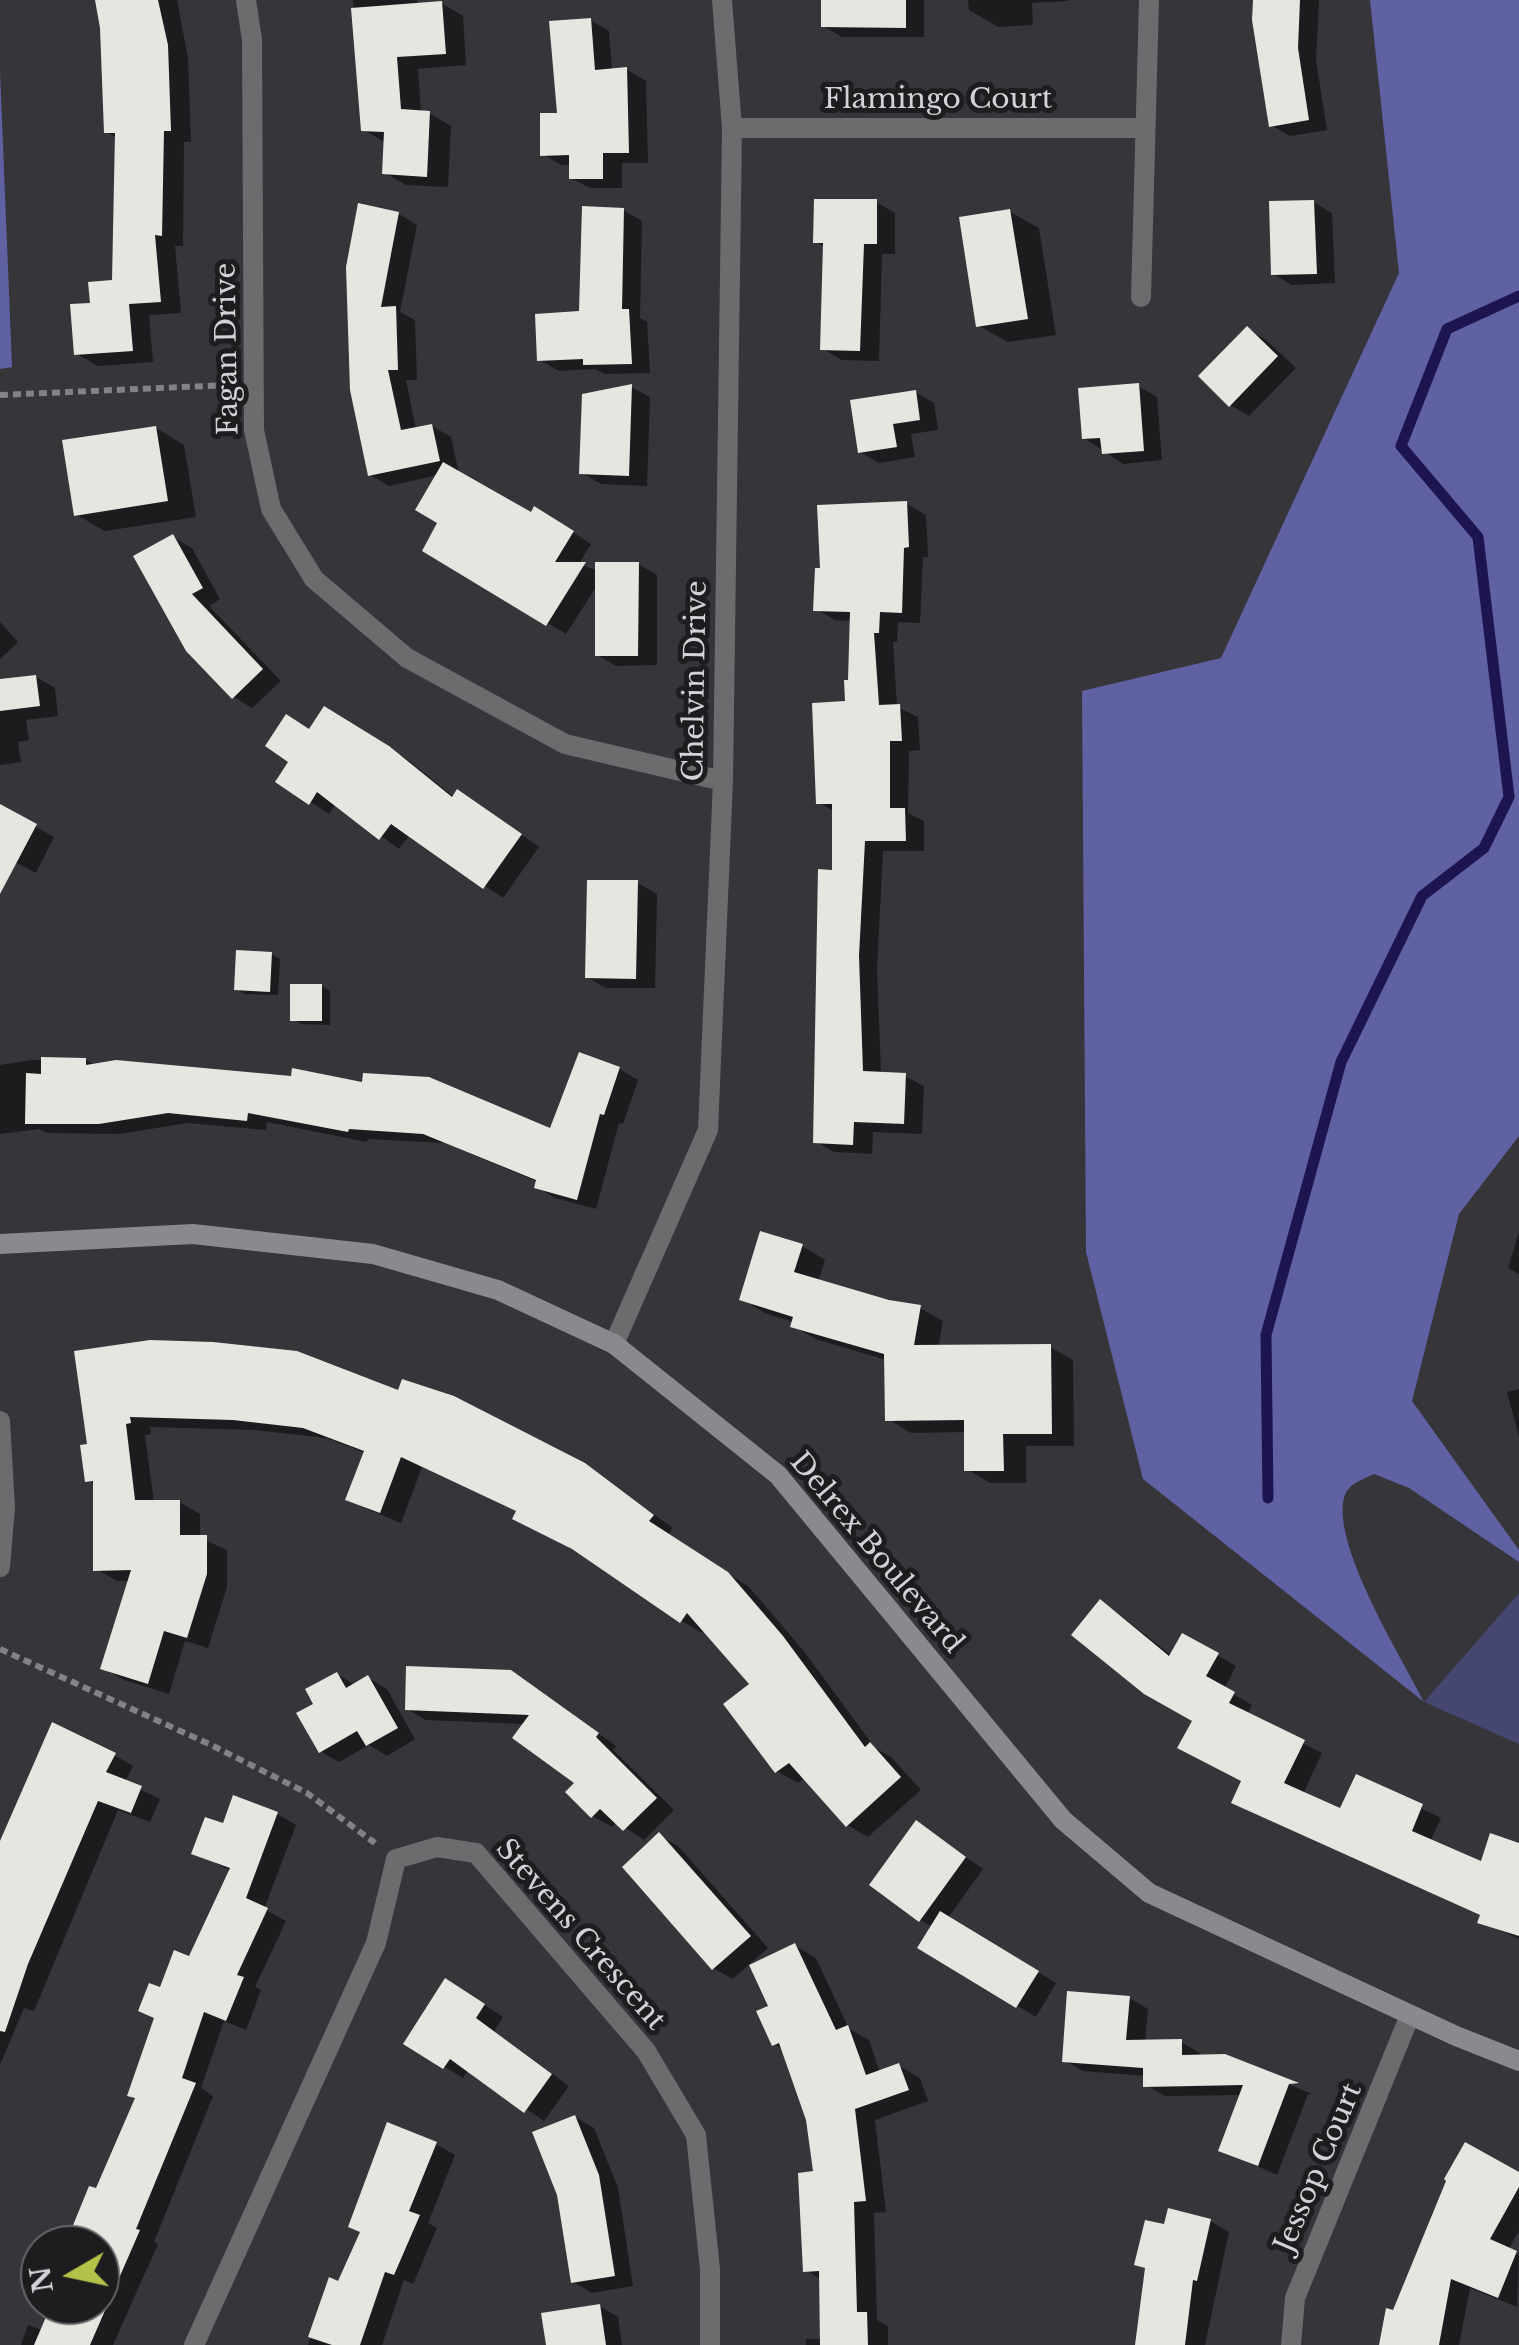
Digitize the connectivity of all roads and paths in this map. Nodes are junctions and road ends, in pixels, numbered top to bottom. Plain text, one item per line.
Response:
1 (246, 0) edge
2 (722, 0) edge
3 (1149, 0) edge
4 (732, 128) junction
5 (1144, 128) junction
6 (1142, 297) dead end
7 (254, 384) junction
8 (0, 395) edge
9 (723, 780) junction
10 (0, 1244) edge
11 (614, 1344) junction
12 (0, 1421) edge
13 (0, 1567) edge
14 (0, 1649) edge
15 (396, 1859) junction
16 (1410, 2015) junction
17 (1519, 2061) edge
18 (194, 2345) edge
19 (710, 2345) edge
20 (1291, 2345) edge

1 - 7 street, Fagan Drive
2 - 4 street, Chelvin Drive
3 - 5 street
4 - 5 street, Flamingo Court
4 - 9 street, Chelvin Drive
5 - 6 street
7 - 8 path
7 - 9 street, Fagan Drive
9 - 11 street, Chelvin Drive
10 - 11 street, Delrex Boulevard
11 - 16 street, Delrex Boulevard
12 - 13 street
14 - 15 path
15 - 18 street
15 - 19 street, Stevens Crescent
16 - 17 street, Delrex Boulevard
16 - 20 street, Jessop Court

